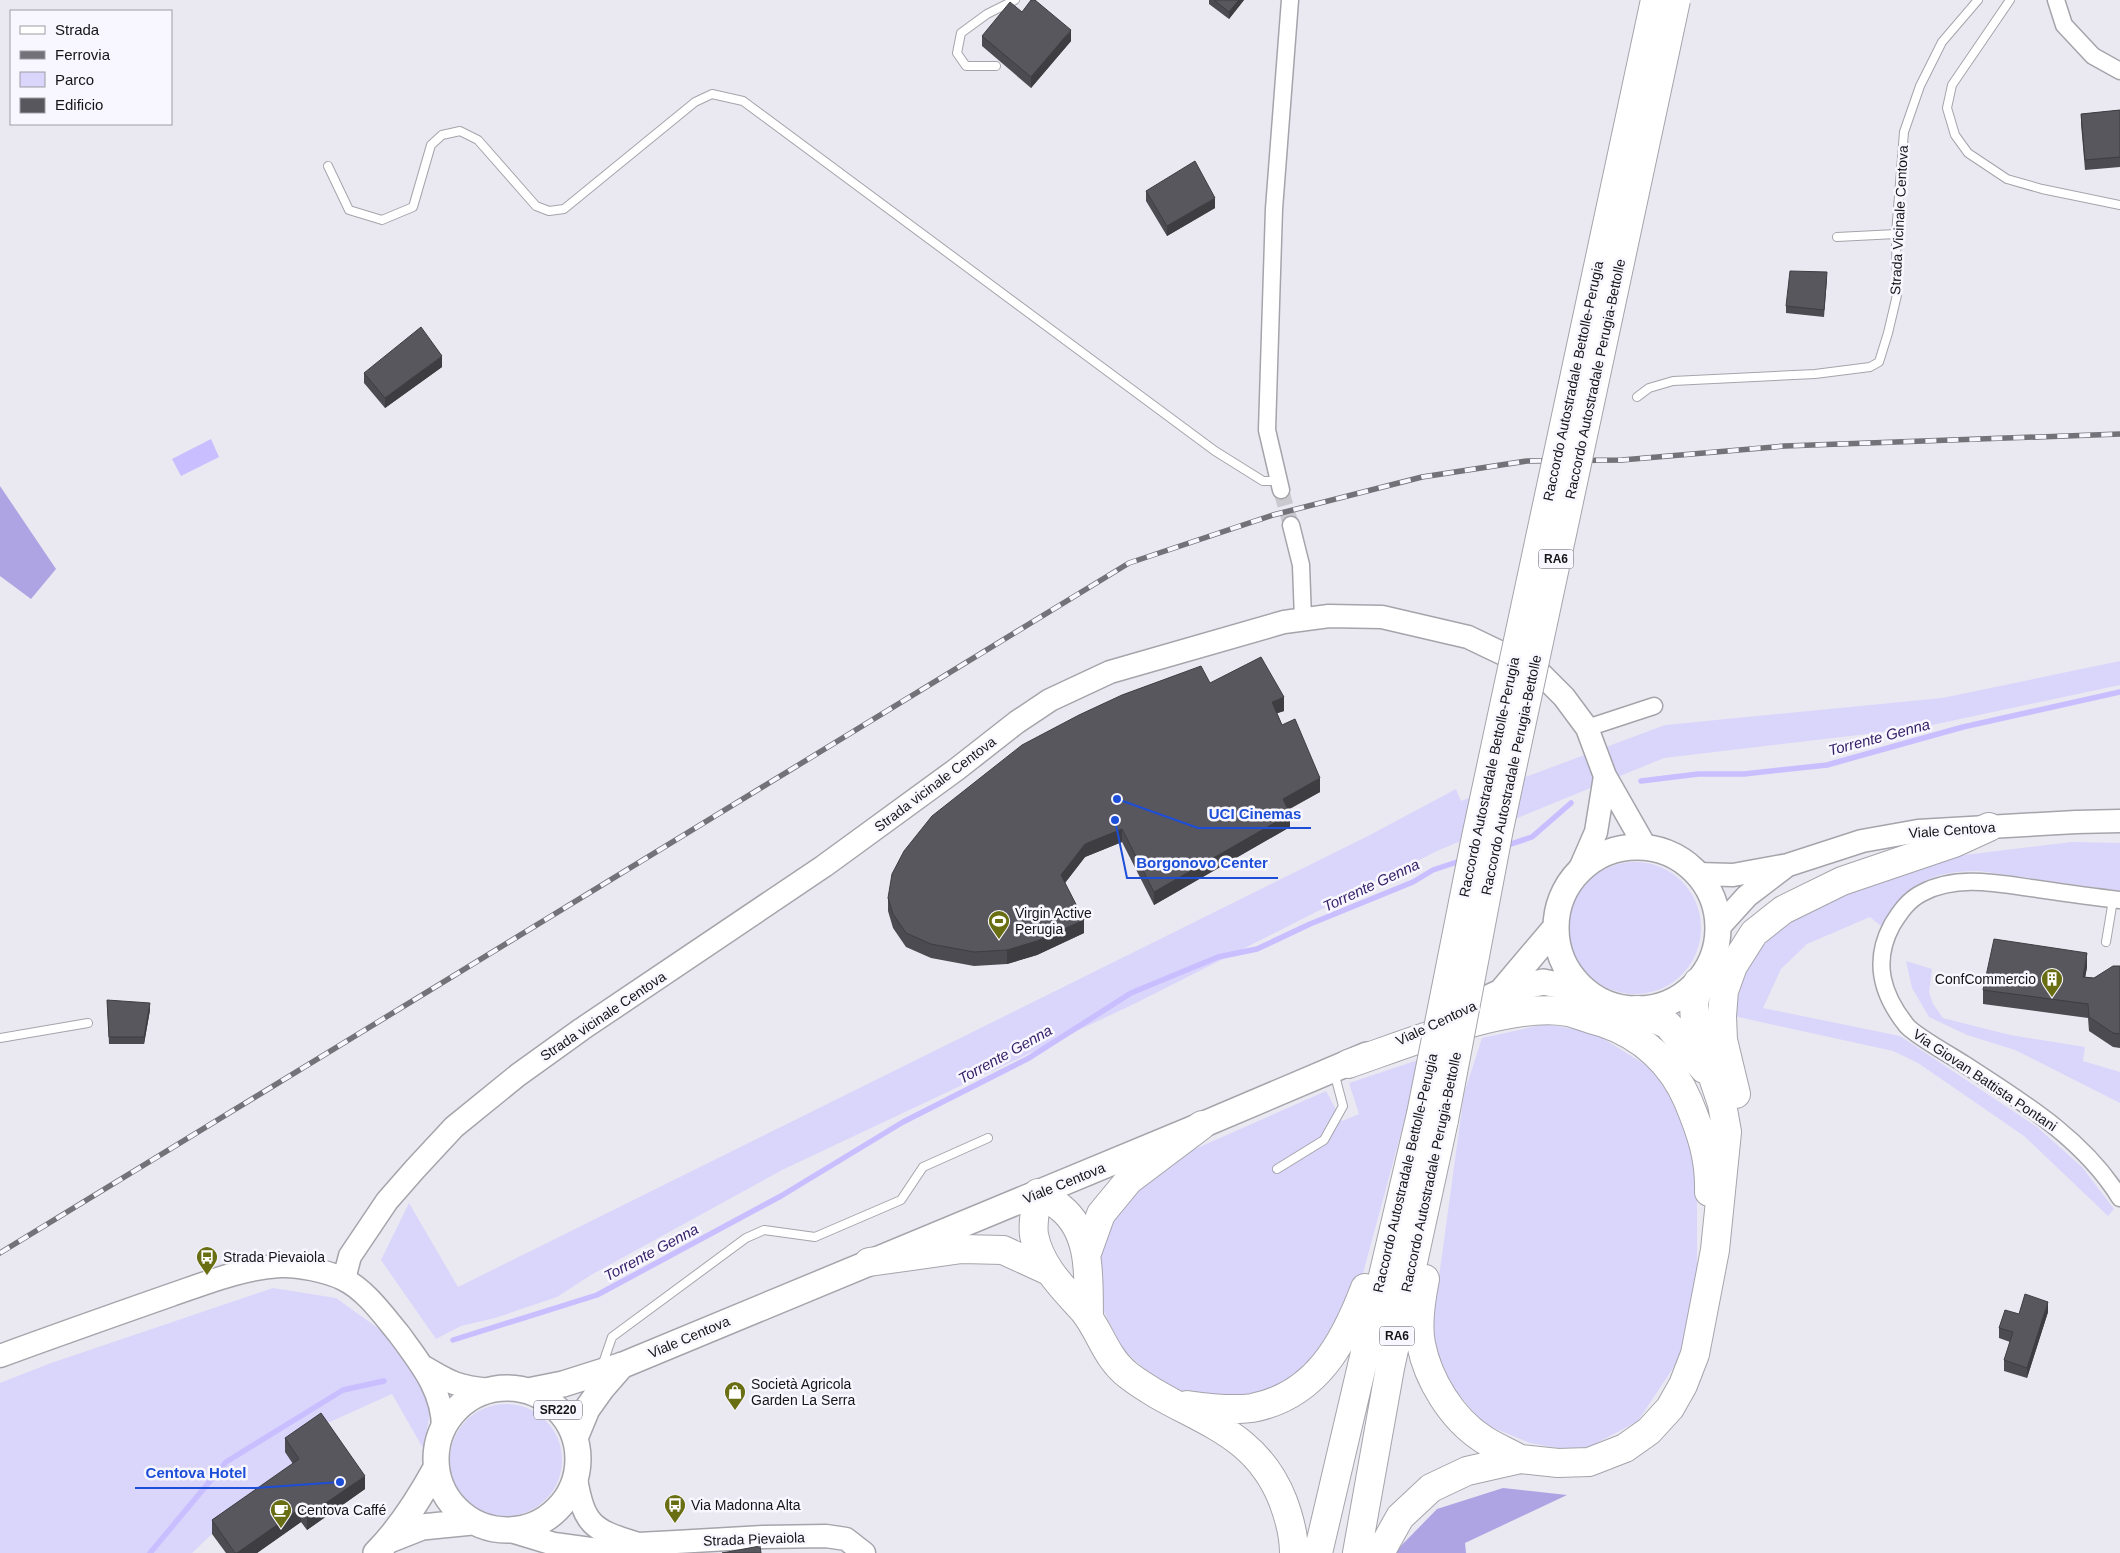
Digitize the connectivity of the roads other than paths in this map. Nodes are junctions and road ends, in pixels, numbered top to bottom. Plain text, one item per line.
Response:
1 (1015, 0) edge
2 (1290, 0) edge
3 (1655, 0) edge
4 (1676, 0) edge
5 (1978, 0) edge
6 (2010, 0) edge
7 (2056, 0) edge
8 (996, 66) dead end
9 (2120, 71) edge
10 (328, 166) dead end
11 (2120, 205) edge
12 (1896, 234) junction
13 (1837, 237) dead end
14 (1638, 397) dead end
15 (1280, 485) joint
16 (1291, 525) tunnel mouth
17 (1303, 619) junction
18 (1654, 706) dead end
19 (1587, 728) junction
20 (1605, 776) junction
21 (2120, 821) edge
22 (1988, 827) junction
23 (1646, 848) junction
24 (1788, 865) junction
25 (1579, 871) junction
26 (1697, 874) junction
27 (2117, 900) edge
28 (1556, 927) junction
29 (1718, 928) junction
30 (2106, 942) dead end
31 (1698, 982) junction
32 (1584, 990) junction
33 (1501, 992) junction
34 (1637, 1010) junction
35 (88, 1023) dead end
36 (0, 1038) edge
37 (1341, 1067) junction
38 (1715, 1085) junction
39 (1427, 1122) junction
40 (1202, 1126) junction
41 (988, 1138) dead end
42 (1277, 1169) dead end
43 (1038, 1194) junction
44 (2120, 1198) edge
45 (1715, 1250) junction
46 (1087, 1254) junction
47 (869, 1262) junction
48 (1049, 1272) junction
49 (344, 1279) junction
50 (1089, 1317) junction
51 (0, 1356) edge
52 (424, 1367) junction
53 (611, 1368) junction
54 (490, 1390) junction
55 (528, 1391) junction
56 (1175, 1404) junction
57 (443, 1428) junction
58 (575, 1438) junction
59 (1520, 1459) junction
60 (436, 1468) junction
61 (576, 1479) junction
62 (472, 1522) junction
63 (511, 1531) junction
64 (638, 1544) junction
65 (383, 1546) edge
66 (864, 1553) edge
67 (1294, 1553) edge
68 (1318, 1553) edge
69 (1357, 1553) edge
70 (1380, 1553) edge

1 - 8 lane
2 - 15 street
3 - 39 highway, Raccordo Autostradale Bettolle-Perugia / RA6, bridge
4 - 39 highway, Raccordo Autostradale Perugia-Bettolle / RA6, bridge
5 - 12 lane, Strada Vicinale Centova
6 - 11 lane
7 - 9 street
10 - 15 lane
12 - 13 lane
12 - 14 lane, Strada Vicinale Centova
16 - 17 street
17 - 19 street, Strada vicinale Centova
17 - 49 street, Strada vicinale Centova
18 - 19 street
19 - 20 street, Strada vicinale Centova
20 - 23 street, Strada vicinale Centova
20 - 25 street
21 - 22 street, Viale Centova
22 - 24 street, Viale Centova
22 - 45 highway
23 - 25 main road
23 - 26 main road
24 - 26 street
24 - 29 street
25 - 28 main road
26 - 29 main road
27 - 30 lane
27 - 44 street, Via Giovan Battista Pontani
28 - 32 main road
28 - 33 main road
29 - 31 main road
31 - 34 main road
31 - 38 highway
32 - 33 main road
32 - 34 main road
33 - 37 main road, Viale Centova
34 - 38 highway
35 - 36 lane
37 - 40 main road, Viale Centova
37 - 42 lane
37 - 45 highway
38 - 45 highway
39 - 56 highway
39 - 59 highway
39 - 68 highway, Raccordo Autostradale Bettolle-Perugia / RA6
39 - 69 highway, Raccordo Autostradale Perugia-Bettolle / RA6
40 - 43 main road, Viale Centova
40 - 46 highway
41 - 53 lane
43 - 46 highway
43 - 47 main road, Viale Centova
43 - 48 highway
45 - 59 highway
46 - 50 highway
47 - 48 highway
47 - 53 main road, Viale Centova
48 - 50 highway
49 - 51 street, SR220
49 - 52 street, SR220
50 - 56 highway
52 - 54 street, SR220
52 - 57 street, SR220
53 - 55 main road, Viale Centova
53 - 58 main road, Viale Centova
54 - 55 main road, SR220
54 - 57 main road, SR220
55 - 58 main road, SR220
56 - 67 highway
57 - 60 main road, SR220
58 - 61 main road, SR220
59 - 70 highway
60 - 62 main road, SR220
60 - 65 main road
61 - 63 main road, SR220
61 - 64 street, SR220
62 - 63 main road, SR220
62 - 65 main road
63 - 64 street, SR220
64 - 66 street, Strada Pievaiola / SR220

